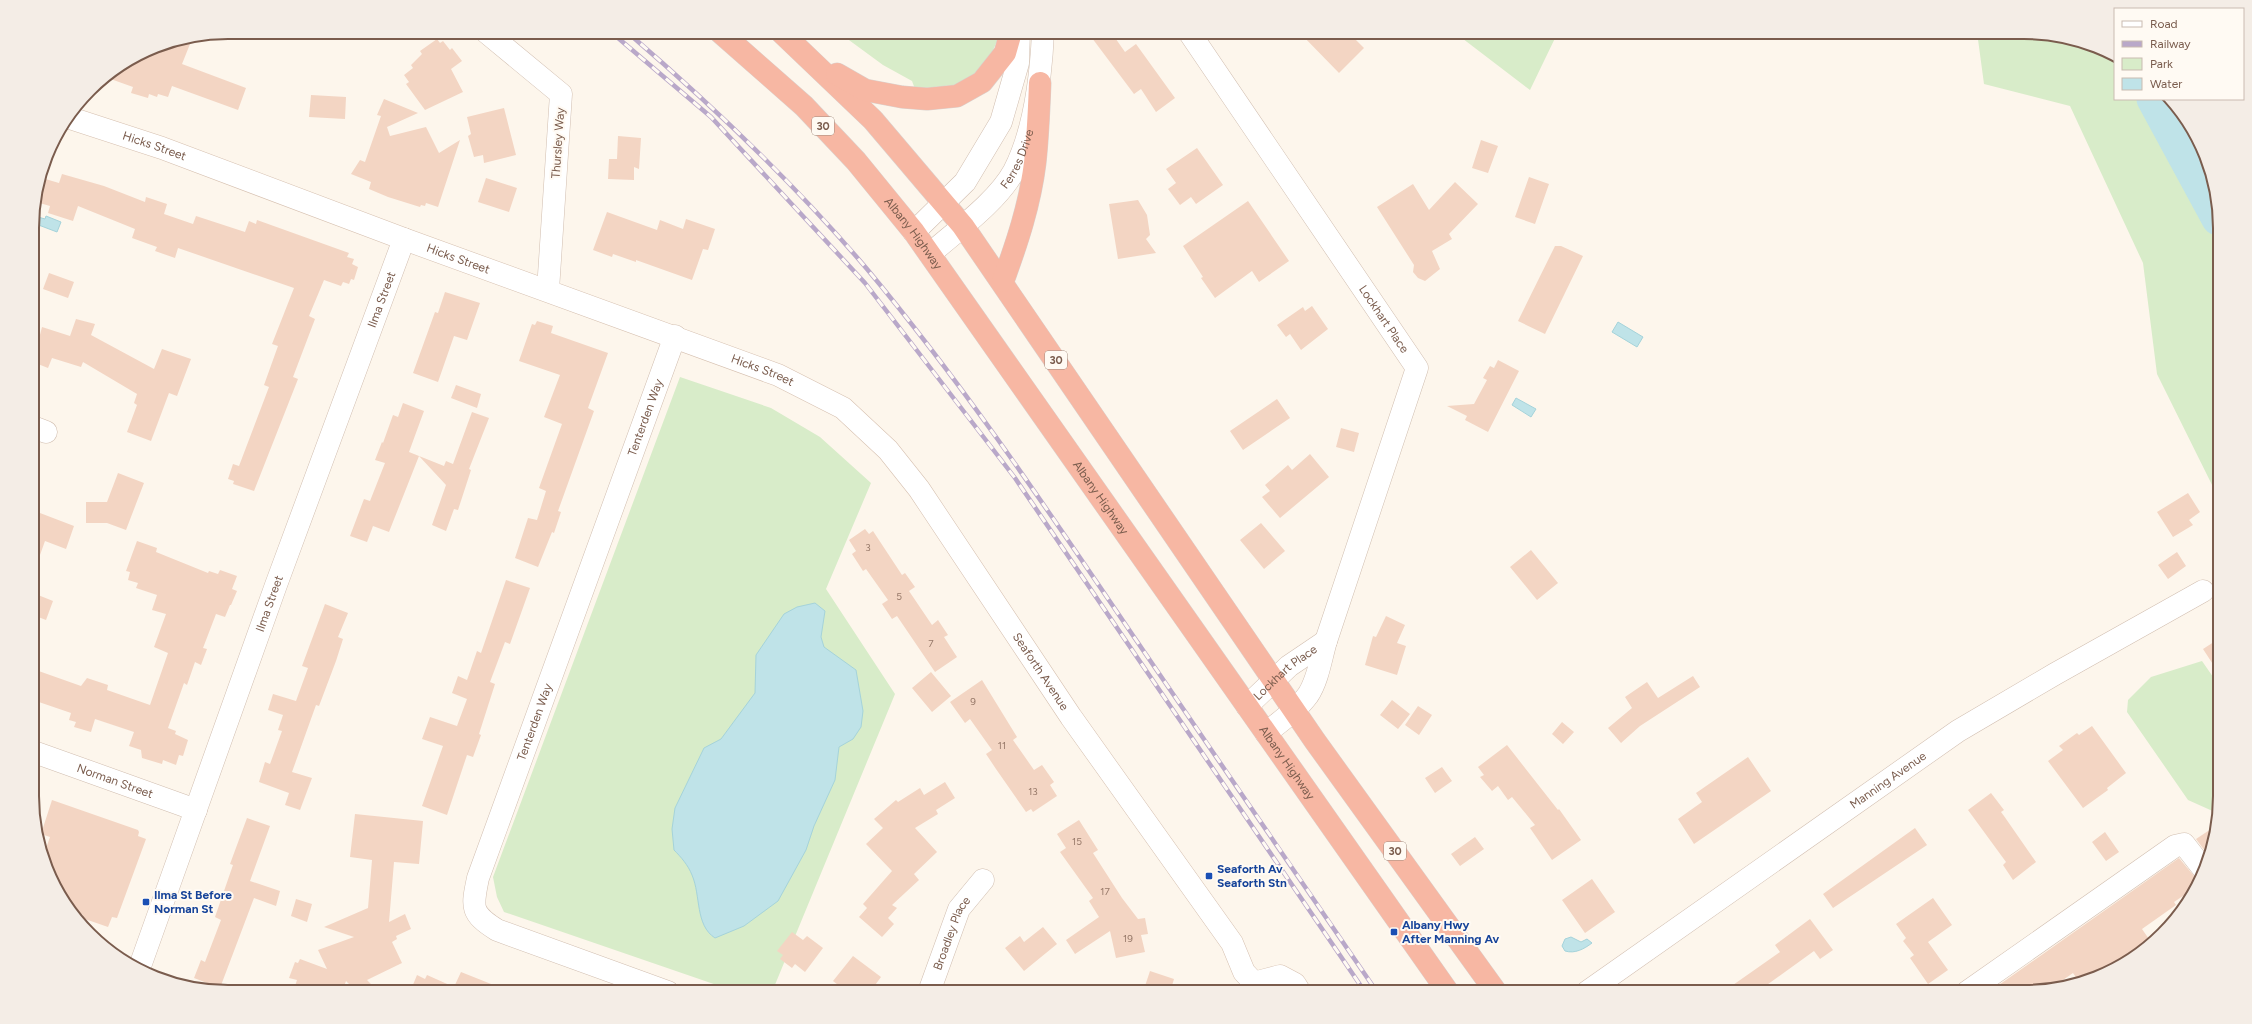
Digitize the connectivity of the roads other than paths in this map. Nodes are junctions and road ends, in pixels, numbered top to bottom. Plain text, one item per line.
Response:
1 (494, 39) edge
2 (728, 39) edge
3 (789, 39) edge
4 (1009, 39) edge
5 (1019, 39) edge
6 (1043, 39) edge
7 (1194, 39) edge
8 (813, 61) junction
9 (1040, 83) junction
10 (74, 119) edge
11 (944, 202) junction
12 (963, 226) junction
13 (914, 232) junction
14 (404, 239) junction
15 (930, 254) junction
16 (1003, 281) junction
17 (548, 290) junction
18 (674, 336) junction
19 (843, 408) joint
20 (2203, 591) dead end
21 (1326, 641) junction
22 (1276, 680) junction
23 (1247, 706) junction
24 (1295, 710) junction
25 (1266, 733) junction
26 (39, 754) edge
27 (196, 810) junction
28 (2200, 865) edge
29 (983, 880) dead end
30 (1232, 943) junction
31 (141, 963) edge
32 (1280, 976) junction
33 (649, 985) edge
34 (932, 985) edge
35 (1251, 985) edge
36 (1258, 985) edge
37 (1296, 985) edge
38 (1443, 985) edge
39 (1491, 985) edge
40 (1597, 985) edge
41 (1977, 985) edge

1 - 17 street, Thursley Way
2 - 13 highway, Albany Highway / 30
3 - 8 highway, 30
4 - 8 highway
5 - 11 street
6 - 9 street, Ferres Drive
7 - 21 street, Lockhart Place
8 - 11 highway, 30
9 - 12 street, Ferres Drive
9 - 16 highway
10 - 14 street, Hicks Street
11 - 12 highway, 30
11 - 13 street
12 - 15 street, Ferres Drive
12 - 16 highway, 30
13 - 15 highway, Albany Highway / 30
14 - 17 street, Hicks Street
14 - 27 street, Ilma Street
15 - 23 highway, Albany Highway / 30
16 - 22 highway, 30
17 - 18 street, Hicks Street
18 - 19 street, Hicks Street
18 - 33 street, Tenterden Way
19 - 30 street, Seaforth Avenue
20 - 40 street, Manning Avenue
21 - 22 street, Lockhart Place
21 - 24 street, Lockhart Place
22 - 23 street, Lockhart Place
22 - 24 highway, 30
23 - 25 highway, Albany Highway / 30
24 - 25 street, Lockhart Place
24 - 39 highway, 30
25 - 38 highway, Albany Highway / 30
26 - 27 street, Norman Street
27 - 31 street, Ilma Street
28 - 41 street
29 - 34 street, Broadley Place
30 - 32 street, Seaforth Avenue
30 - 35 street, Seaforth Avenue
32 - 36 street
32 - 37 street, Seaforth Avenue

